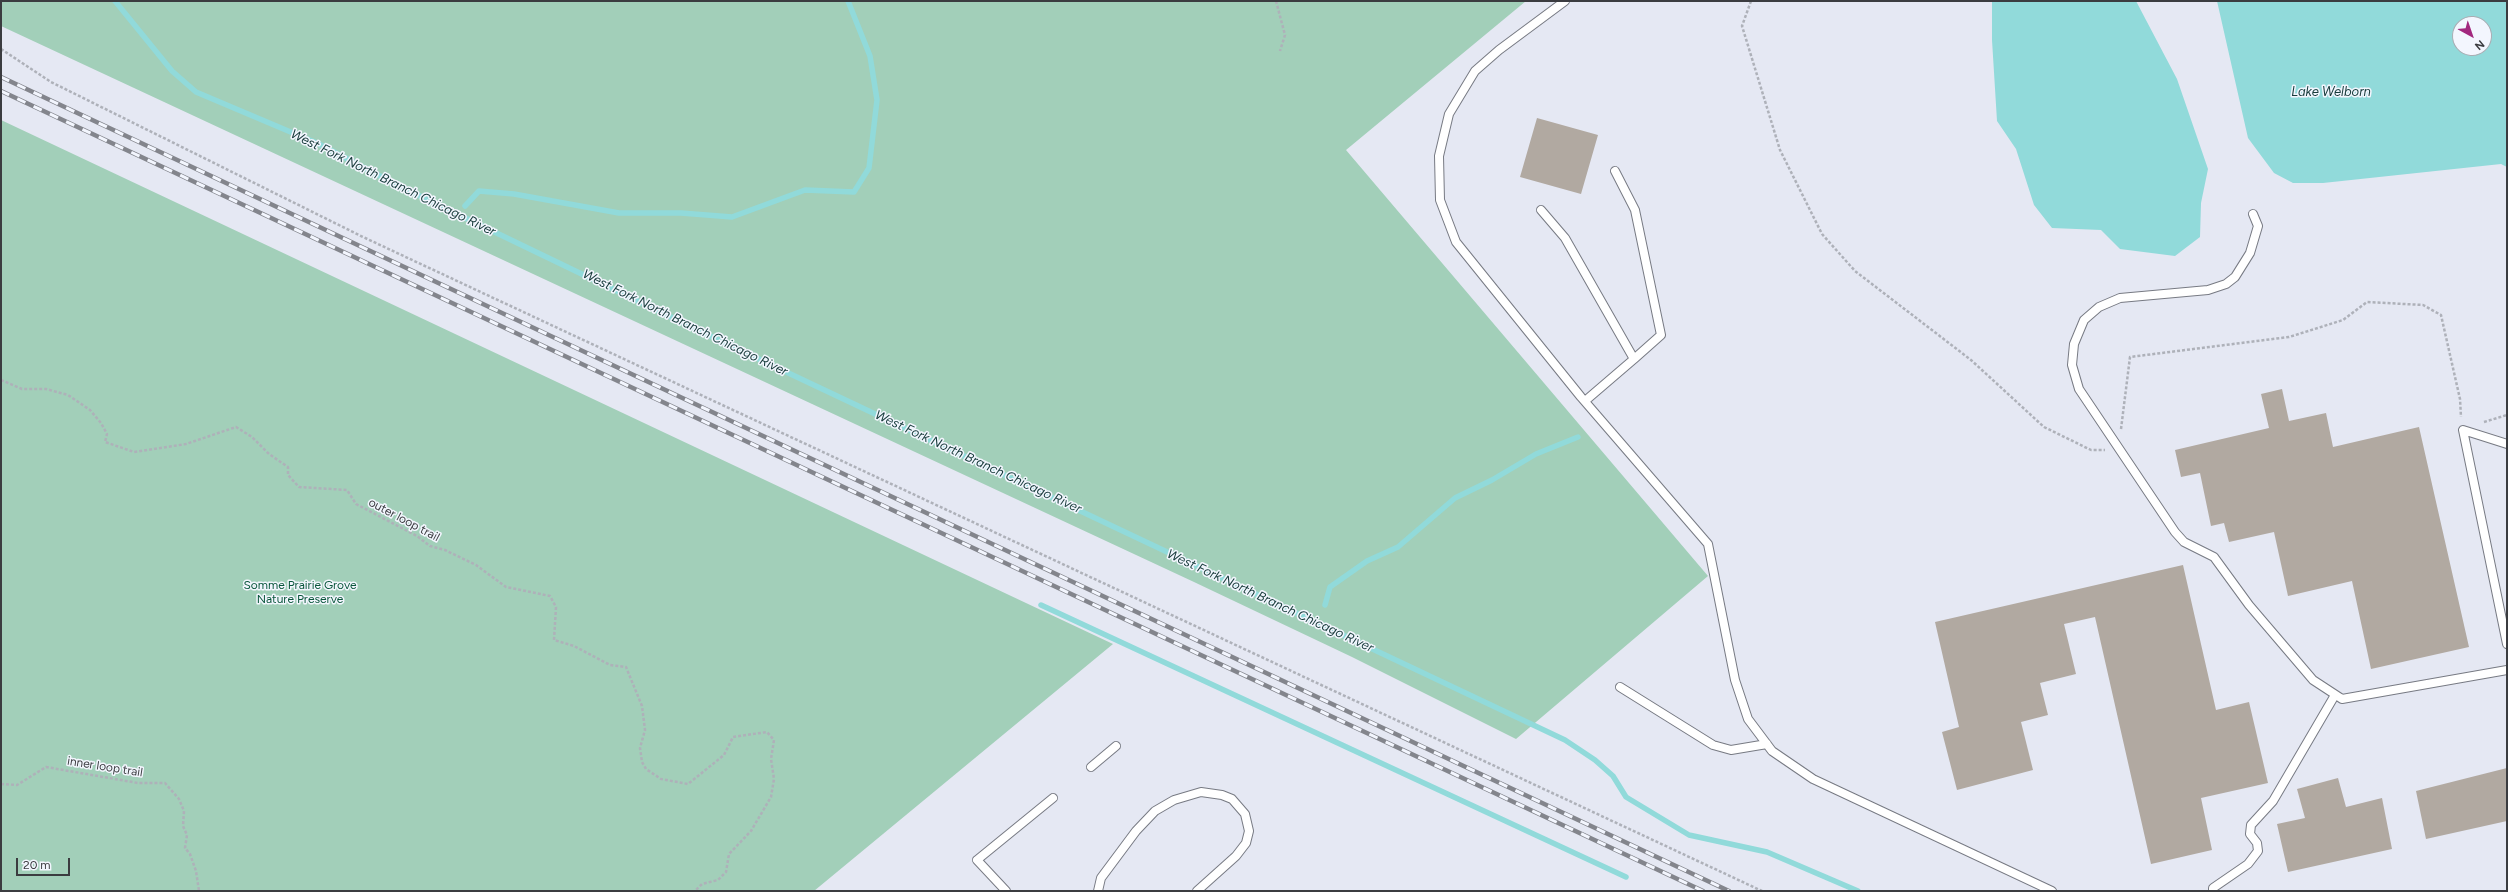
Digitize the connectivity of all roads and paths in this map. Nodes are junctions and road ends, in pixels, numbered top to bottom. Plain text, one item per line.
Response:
1 (1276, 1) edge
2 (1565, 1) edge
3 (1751, 1) edge
4 (1, 49) edge
5 (1280, 51) dead end
6 (1615, 171) dead end
7 (1541, 210) dead end
8 (2253, 214) dead end
9 (1634, 359) junction
10 (1, 380) edge
11 (1585, 401) junction
12 (2462, 430) junction
13 (2114, 440) junction
14 (2507, 444) edge
15 (2507, 642) edge
16 (2507, 670) edge
17 (1620, 687) dead end
18 (2334, 695) junction
19 (1767, 744) junction
20 (1116, 746) dead end
21 (1091, 767) dead end
22 (1, 784) edge
23 (1053, 798) dead end
24 (199, 891) edge
25 (695, 891) edge
26 (1006, 891) edge
27 (1098, 891) edge
28 (1197, 891) edge
29 (1762, 891) edge
30 (2052, 891) edge
31 (2213, 891) edge

1 - 5 path
2 - 11 lane
3 - 13 path
4 - 29 path
6 - 9 lane
7 - 9 lane
8 - 13 lane
9 - 11 lane
10 - 25 path, outer loop trail
11 - 19 lane
12 - 13 path
12 - 14 lane
12 - 15 lane
13 - 18 lane
16 - 18 lane
17 - 19 lane
18 - 31 lane
19 - 30 lane
20 - 21 lane
22 - 24 path, inner loop trail
23 - 26 lane
27 - 28 lane

